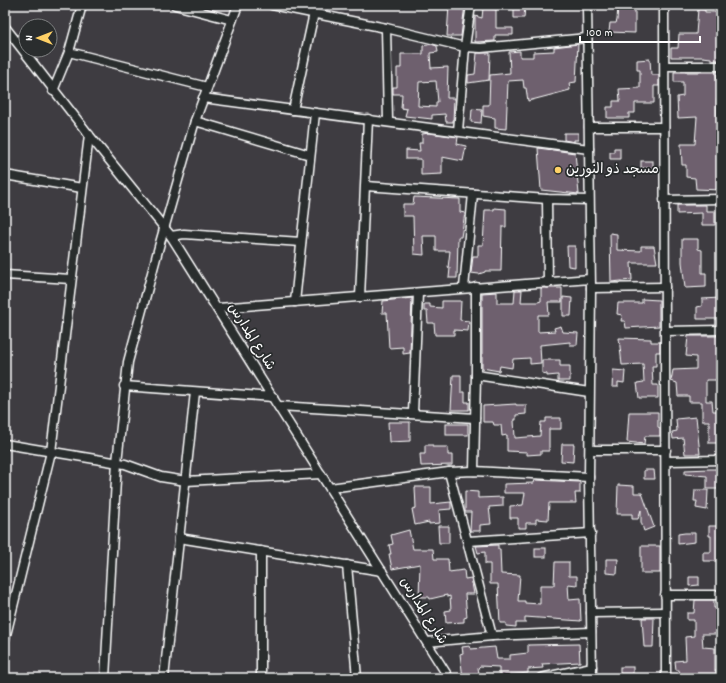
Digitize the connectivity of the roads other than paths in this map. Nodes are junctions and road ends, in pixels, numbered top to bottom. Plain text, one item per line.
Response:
1 (82, 5) edge
2 (175, 5) edge
3 (238, 5) edge
4 (272, 5) edge
5 (471, 5) edge
6 (588, 5) edge
7 (664, 5) edge
8 (314, 14) junction
9 (232, 20) junction
10 (5, 27) edge
11 (386, 28) junction
12 (588, 38) junction
13 (465, 47) junction
14 (68, 52) junction
15 (665, 66) junction
16 (721, 66) edge
17 (207, 88) junction
18 (53, 91) junction
19 (203, 98) junction
20 (294, 110) junction
21 (315, 113) junction
22 (368, 119) junction
23 (195, 121) junction
24 (388, 121) junction
25 (589, 127) junction
26 (664, 127) junction
27 (458, 131) junction
28 (89, 135) junction
29 (589, 148) junction
30 (310, 155) junction
31 (5, 175) edge
32 (366, 186) junction
33 (82, 188) junction
34 (473, 194) junction
35 (721, 198) edge
36 (547, 199) junction
37 (589, 200) junction
38 (664, 200) junction
39 (165, 227) junction
40 (171, 236) junction
41 (300, 242) junction
42 (5, 275) edge
43 (71, 279) junction
44 (590, 279) junction
45 (548, 283) junction
46 (476, 287) junction
47 (665, 287) junction
48 (464, 288) junction
49 (591, 288) junction
50 (418, 293) junction
51 (360, 297) junction
52 (295, 302) junction
53 (218, 308) junction
54 (721, 330) edge
55 (666, 331) junction
56 (476, 375) junction
57 (124, 386) junction
58 (195, 392) junction
59 (589, 392) junction
60 (273, 397) junction
61 (279, 406) junction
62 (413, 413) junction
63 (475, 418) junction
64 (5, 444) edge
65 (590, 450) junction
66 (666, 450) junction
67 (51, 452) junction
68 (721, 460) edge
69 (667, 461) junction
70 (117, 462) junction
71 (474, 471) junction
72 (449, 472) junction
73 (321, 474) junction
74 (589, 477) junction
75 (186, 481) junction
76 (330, 488) junction
77 (591, 532) junction
78 (179, 538) junction
79 (468, 541) junction
80 (260, 551) junction
81 (347, 566) junction
82 (382, 571) junction
83 (665, 595) junction
84 (721, 595) edge
85 (665, 612) junction
86 (591, 613) junction
87 (591, 632) junction
88 (492, 636) junction
89 (5, 638) edge
90 (427, 642) junction
91 (592, 667) junction
92 (105, 678) edge
93 (164, 678) edge
94 (261, 678) edge
95 (357, 678) edge
96 (450, 678) edge
97 (541, 678) edge
98 (592, 678) edge
99 (666, 678) edge

1 - 14 street
2 - 9 street
3 - 9 street
4 - 8 street
5 - 13 street
6 - 12 street
7 - 15 street
8 - 11 street
8 - 20 street
9 - 17 street
10 - 18 street, شارع المدارس
11 - 13 street
11 - 24 street
12 - 13 street
12 - 25 street
13 - 27 street
14 - 17 street
14 - 18 street
15 - 16 street
15 - 26 street
17 - 19 street
18 - 28 street, شارع المدارس
19 - 20 street
19 - 23 street
20 - 21 street
21 - 22 street
21 - 30 street
22 - 24 street
22 - 32 street
23 - 30 street
23 - 39 street
24 - 27 street
25 - 26 street
25 - 29 street
26 - 38 street
27 - 29 street
28 - 33 street
28 - 39 street, شارع المدارس
29 - 37 street
30 - 41 street
31 - 33 street
32 - 34 street
32 - 51 street
33 - 43 street
34 - 36 street
34 - 48 street
35 - 38 street
36 - 37 street
36 - 45 street
37 - 44 street
38 - 47 street
39 - 40 street, شارع المدارس
39 - 57 street
40 - 41 street
40 - 53 street, شارع المدارس
41 - 52 street
42 - 43 street
43 - 67 street
44 - 45 street
44 - 49 street
45 - 46 street
46 - 48 street
46 - 56 street
47 - 49 street
47 - 55 street
48 - 50 street
49 - 59 street
50 - 51 street
50 - 62 street
51 - 52 street
52 - 53 street
53 - 60 street, شارع المدارس
54 - 55 street
55 - 66 street
56 - 59 street
56 - 63 street
57 - 58 street
57 - 70 street
58 - 60 street
58 - 75 street
59 - 65 street
60 - 61 street, شارع المدارس
61 - 62 street
61 - 73 street, شارع المدارس
62 - 63 street
63 - 71 street
64 - 67 street
65 - 66 street
65 - 74 street
66 - 69 street
67 - 70 street
67 - 89 street
68 - 69 street
69 - 83 street
70 - 75 street
70 - 92 street
71 - 72 street
71 - 74 street
72 - 76 street
72 - 79 street
73 - 75 street
73 - 76 street, شارع المدارس
74 - 77 street
75 - 78 street
76 - 82 street, شارع المدارس
77 - 79 street
77 - 86 street
78 - 80 street
78 - 93 street
79 - 88 street
80 - 81 street
80 - 94 street
81 - 82 street
81 - 95 street
82 - 90 street, شارع المدارس
83 - 84 street
83 - 85 street
85 - 86 street
85 - 99 street
86 - 87 street
87 - 88 street
87 - 91 street
88 - 90 street
90 - 96 street, شارع المدارس
91 - 97 street
91 - 98 street

